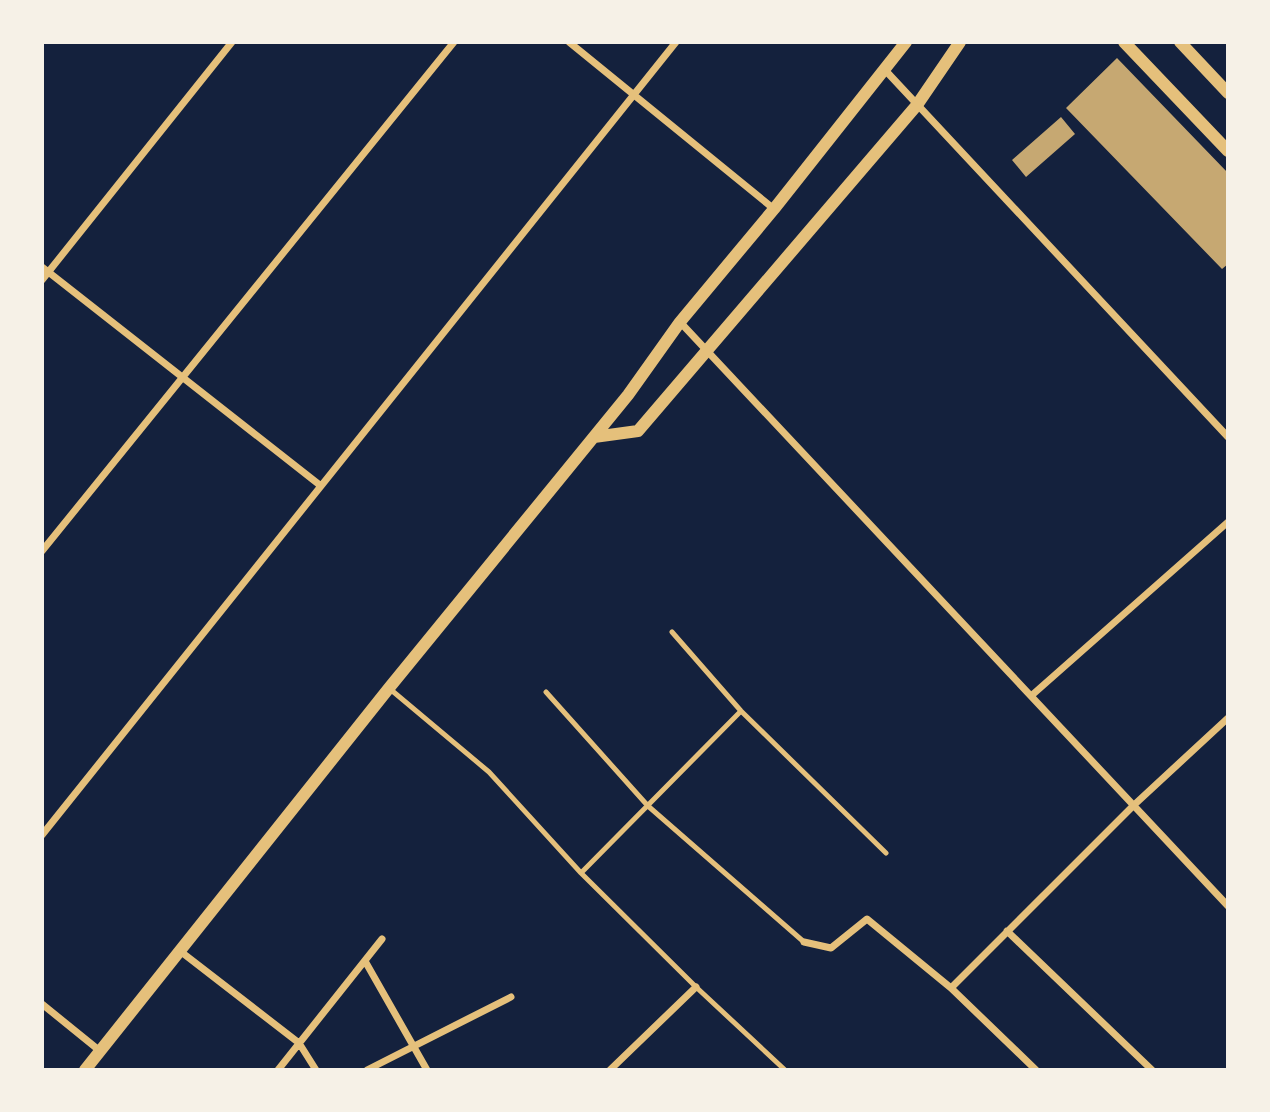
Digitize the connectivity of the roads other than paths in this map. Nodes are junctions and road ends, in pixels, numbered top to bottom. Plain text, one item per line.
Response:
1 (232, 42) edge
2 (454, 42) edge
3 (569, 42) edge
4 (676, 42) edge
5 (906, 42) edge
6 (960, 42) edge
7 (1124, 42) edge
8 (1180, 42) edge
9 (885, 70) junction
10 (1228, 93) edge
11 (634, 95) junction
12 (917, 105) junction
13 (1228, 150) edge
14 (774, 209) junction
15 (45, 269) edge
16 (42, 280) edge
17 (680, 322) junction
18 (707, 351) junction
19 (182, 377) junction
20 (594, 437) junction
21 (1228, 437) edge
22 (321, 486) junction
23 (1228, 522) edge
24 (42, 551) edge
25 (672, 632) dead end
26 (389, 688) junction
27 (546, 692) dead end
28 (1031, 696) junction
29 (741, 711) junction
30 (1228, 718) edge
31 (1134, 805) junction
32 (648, 806) junction
33 (42, 835) edge
34 (886, 853) dead end
35 (581, 873) junction
36 (1228, 906) edge
37 (1007, 931) junction
38 (382, 939) dead end
39 (804, 942) joint
40 (180, 951) junction
41 (365, 961) junction
42 (696, 987) junction
43 (951, 988) junction
44 (511, 997) dead end
45 (42, 1004) edge
46 (299, 1043) junction
47 (414, 1047) junction
48 (100, 1051) junction
49 (85, 1070) edge
50 (278, 1070) edge
51 (316, 1070) edge
52 (367, 1070) edge
53 (427, 1070) edge
54 (610, 1070) edge
55 (785, 1070) edge
56 (1036, 1070) edge
57 (1152, 1070) edge

1 - 15 street
2 - 19 street
3 - 11 street
4 - 11 street
5 - 9 street
6 - 12 street
7 - 13 street
8 - 10 street
9 - 12 street
9 - 14 street
11 - 14 street
11 - 22 street
12 - 18 street
12 - 21 street
14 - 17 street
15 - 16 street
15 - 19 street
17 - 18 street
17 - 20 street
18 - 20 street
18 - 28 street
19 - 22 street
19 - 24 street
20 - 26 street
22 - 33 street
23 - 28 street
25 - 29 lane
26 - 35 lane
26 - 40 street
27 - 32 lane
28 - 31 street
29 - 32 lane
29 - 34 lane
30 - 31 street
31 - 36 street
31 - 37 street
32 - 35 lane
32 - 39 lane
35 - 42 lane
37 - 43 street
37 - 57 street
38 - 41 street
39 - 43 street
40 - 46 street
40 - 48 street
41 - 46 street
41 - 47 street
42 - 54 street
42 - 55 lane
43 - 56 street
44 - 47 street
45 - 48 street
46 - 50 street
46 - 51 street
47 - 52 street
47 - 53 street
48 - 49 street

